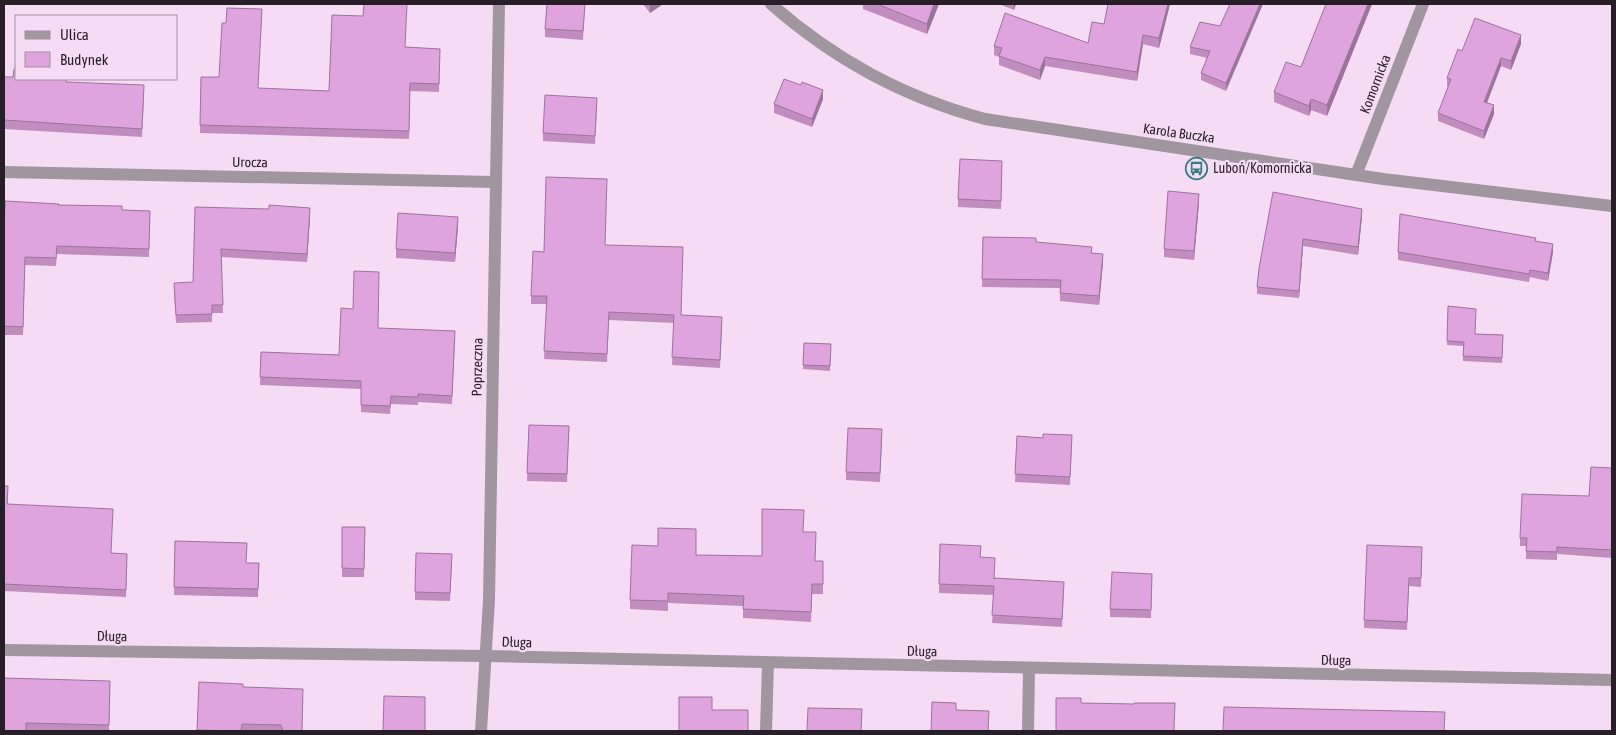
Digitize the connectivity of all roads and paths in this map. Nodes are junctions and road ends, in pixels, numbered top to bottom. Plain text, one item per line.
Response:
1 (499, 4) edge
2 (771, 4) edge
3 (1423, 4) edge
4 (4, 172) edge
5 (1356, 175) junction
6 (495, 182) junction
7 (1612, 206) edge
8 (4, 650) edge
9 (485, 656) junction
10 (768, 663) junction
11 (1029, 668) junction
12 (1612, 680) edge
13 (481, 731) edge
14 (766, 731) edge
15 (1028, 731) edge

1 - 6 street, Poprzeczna
2 - 5 street, Karola Buczka
3 - 5 street, Komornicka
4 - 6 street, Urocza
5 - 7 street, Karola Buczka
6 - 9 street, Poprzeczna
8 - 9 street, Długa
9 - 10 street, Długa
9 - 13 street, Poprzeczna
10 - 11 street, Długa
10 - 14 street
11 - 12 street, Długa
11 - 15 street

